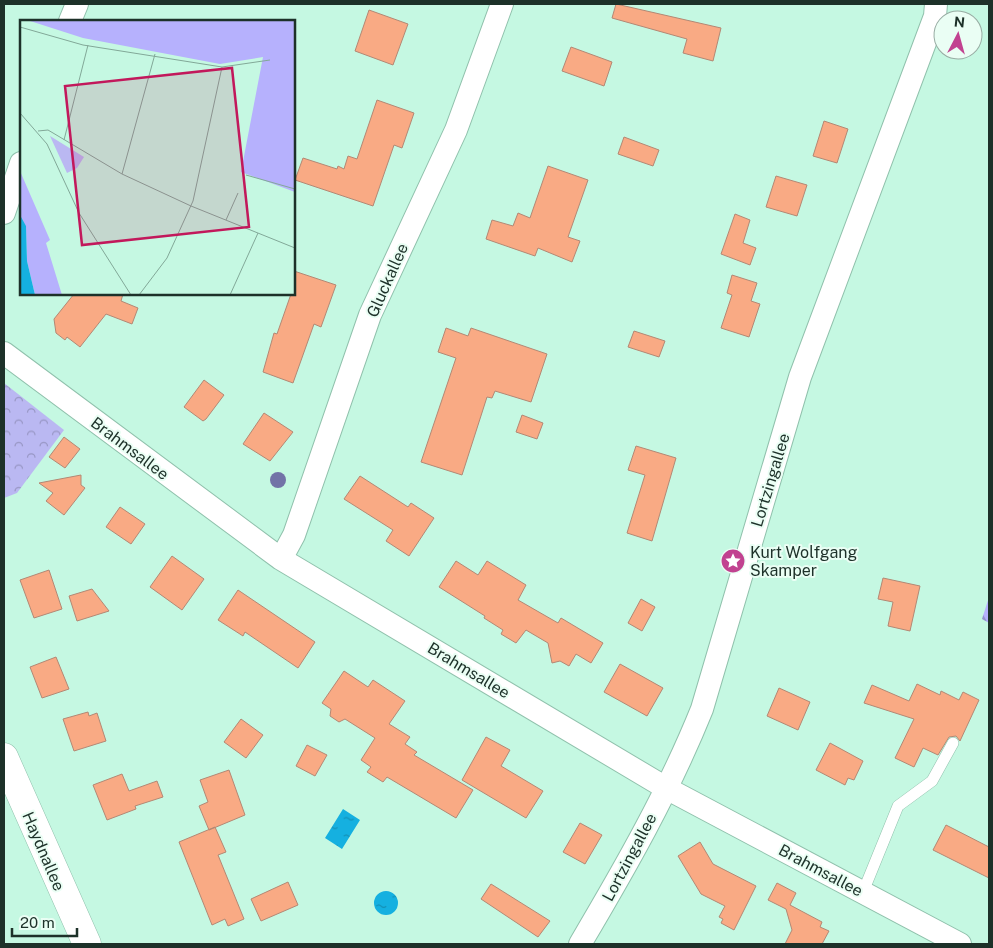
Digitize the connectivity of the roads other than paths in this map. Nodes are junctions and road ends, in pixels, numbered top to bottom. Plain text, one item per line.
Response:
1 (76, 4) edge
2 (502, 4) edge
3 (936, 4) edge
4 (70, 20) edge
5 (20, 166) edge
6 (4, 213) edge
7 (4, 353) edge
8 (282, 559) junction
9 (953, 743) dead end
10 (4, 758) edge
11 (666, 788) junction
12 (863, 892) junction
13 (87, 944) edge
14 (580, 944) edge
15 (960, 944) edge

1 - 4 street
2 - 8 street, Gluckallee
3 - 11 street, Lortzingallee
5 - 6 street
7 - 8 street, Brahmsallee
8 - 11 street, Brahmsallee
9 - 12 lane
10 - 13 street, Haydnallee
11 - 12 street, Brahmsallee
11 - 14 street, Lortzingallee
12 - 15 street, Brahmsallee

